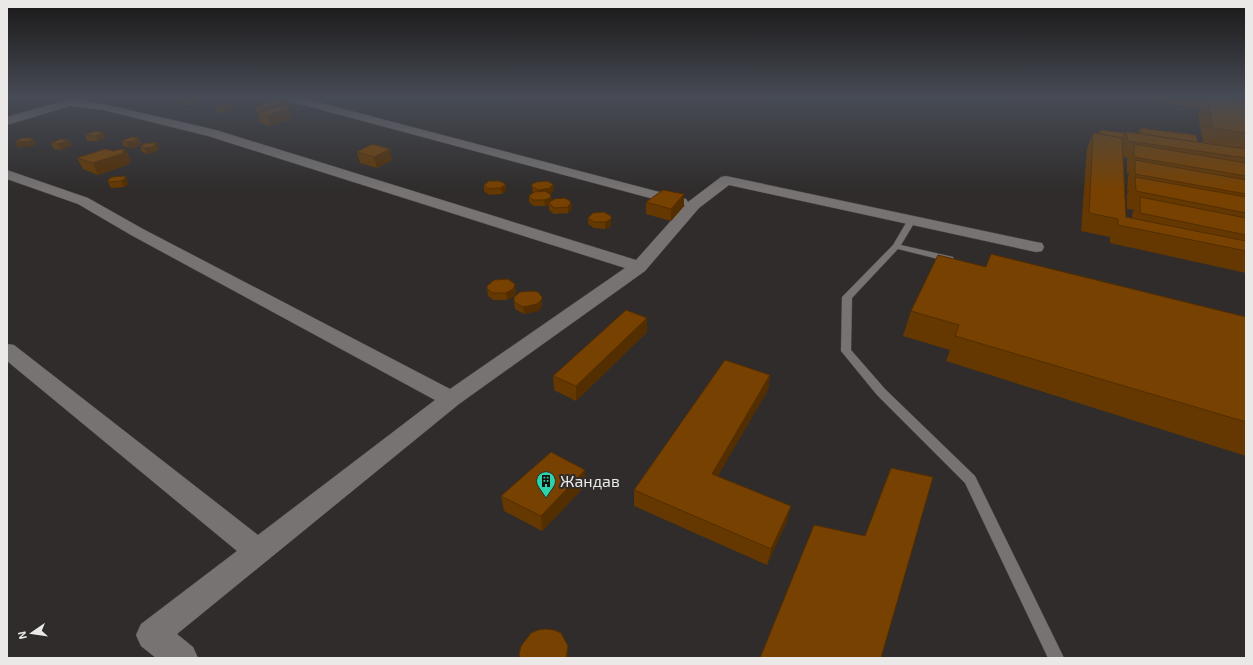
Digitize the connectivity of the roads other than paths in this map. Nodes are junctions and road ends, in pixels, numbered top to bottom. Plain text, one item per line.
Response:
1 (191, 128) edge
2 (403, 128) edge
3 (7, 174) edge
4 (694, 205) junction
5 (912, 220) junction
6 (896, 246) junction
7 (1036, 247) dead end
8 (957, 261) edge
9 (639, 267) junction
10 (7, 350) edge
11 (451, 399) junction
12 (258, 551) junction
13 (182, 658) edge
14 (1056, 658) edge

1 - 9 street
2 - 4 street
3 - 11 street
4 - 5 street
4 - 9 street
5 - 6 lane
5 - 7 street
6 - 8 lane
6 - 14 lane
9 - 11 street
10 - 12 street
11 - 12 street
12 - 13 street

